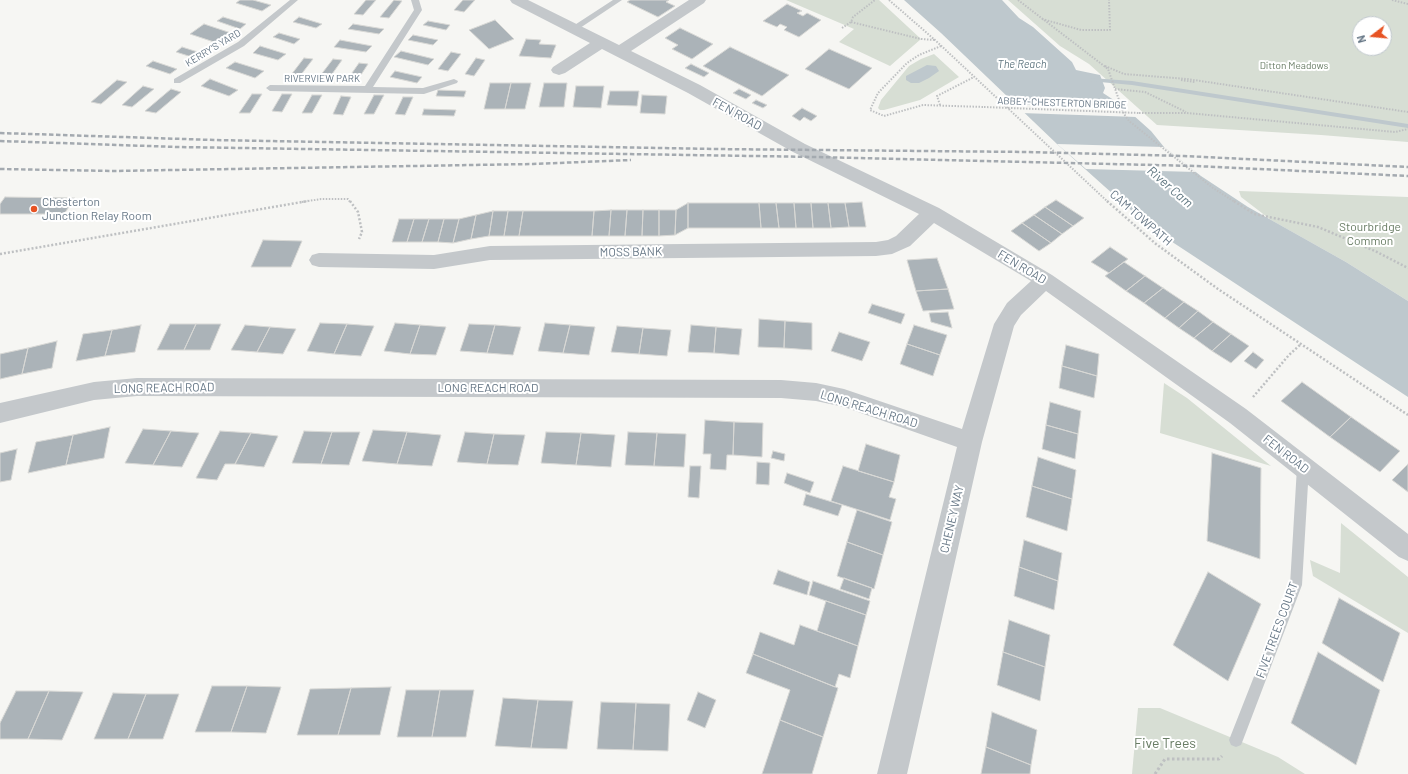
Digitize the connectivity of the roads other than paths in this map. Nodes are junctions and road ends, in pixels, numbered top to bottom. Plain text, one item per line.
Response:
1 (294, 0) edge
2 (415, 0) edge
3 (517, 0) edge
4 (618, 0) edge
5 (699, 0) edge
6 (574, 28) junction
7 (601, 42) junction
8 (620, 51) junction
9 (559, 70) dead end
10 (177, 81) dead end
11 (454, 81) dead end
12 (270, 88) dead end
13 (367, 89) junction
14 (932, 213) junction
15 (318, 260) dead end
16 (1045, 280) junction
17 (0, 413) edge
18 (970, 442) junction
19 (1302, 467) junction
20 (1408, 549) edge
21 (1236, 740) road end
22 (892, 774) edge

1 - 10 lane, KERRY'S YARD
2 - 13 lane, RIVERVIEW PARK
3 - 6 street, FEN ROAD
4 - 6 lane
5 - 8 street
6 - 7 street, FEN ROAD
7 - 8 street, FEN ROAD
7 - 9 street
8 - 14 street, FEN ROAD
11 - 13 lane
12 - 13 lane, RIVERVIEW PARK
14 - 15 street, MOSS BANK
14 - 16 street, FEN ROAD
16 - 18 street, CHENEY WAY
16 - 19 street, FEN ROAD
17 - 18 street, LONG REACH ROAD
18 - 22 street, CHENEY WAY
19 - 20 street, FEN ROAD
19 - 21 lane, FIVE TREES COURT

